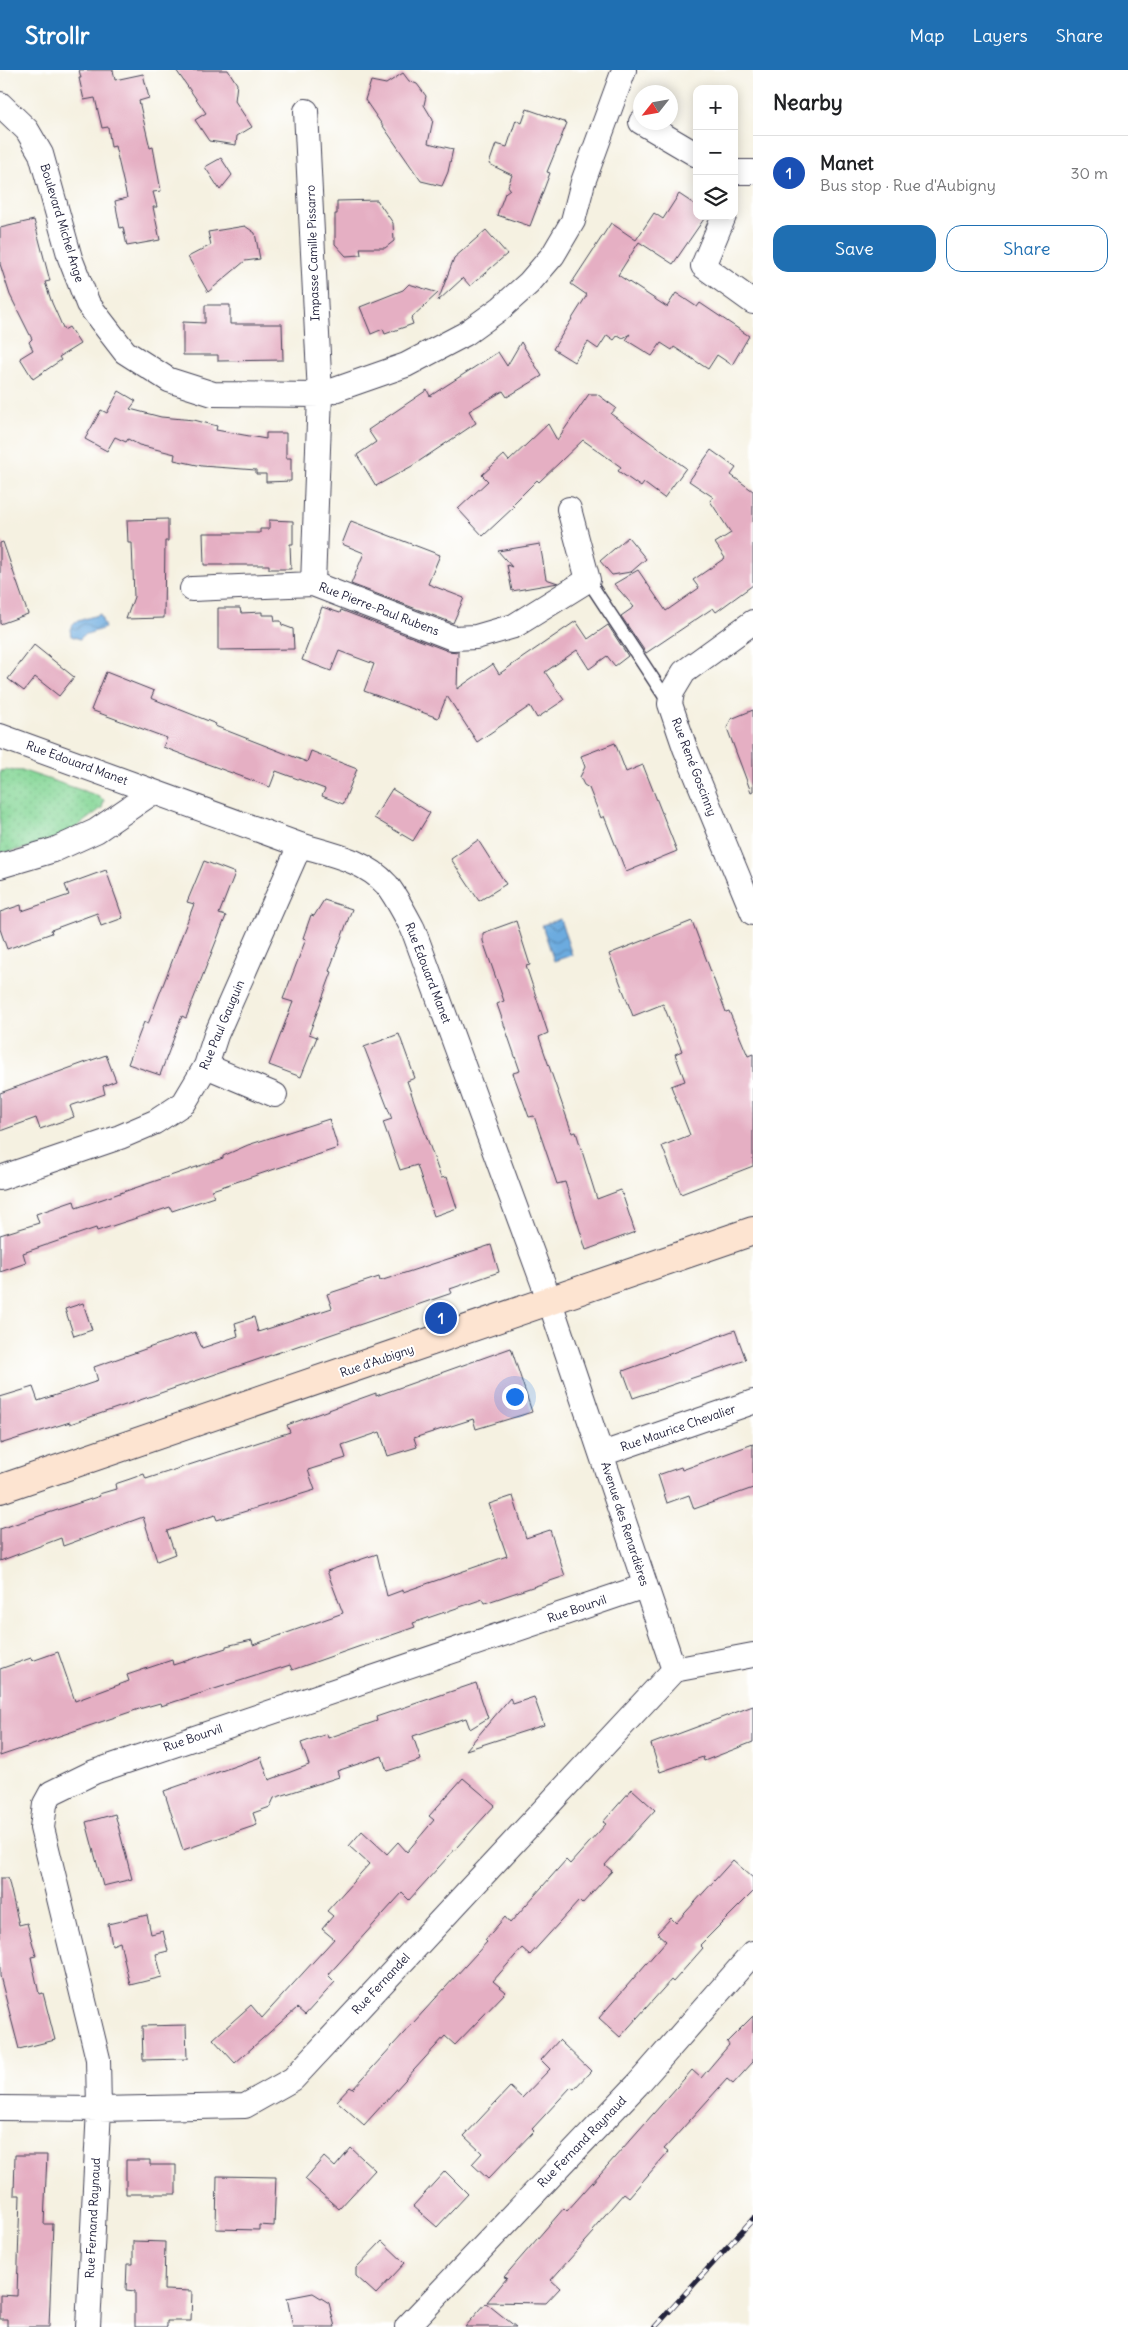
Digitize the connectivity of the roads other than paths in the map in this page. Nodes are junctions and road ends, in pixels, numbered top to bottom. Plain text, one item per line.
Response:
1 (624, 70) edge
2 (0, 104) edge
3 (611, 105) junction
4 (306, 111) dead end
5 (633, 117) edge
6 (655, 130) edge
7 (693, 153) edge
8 (738, 172) edge
9 (753, 172) edge
10 (722, 220) edge
11 (753, 302) edge
12 (320, 395) junction
13 (569, 509) dead end
14 (588, 580) junction
15 (313, 584) junction
16 (192, 589) dead end
17 (753, 622) edge
18 (670, 704) junction
19 (0, 736) edge
20 (153, 792) junction
21 (300, 845) junction
22 (0, 866) edge
23 (753, 913) edge
24 (206, 1066) junction
25 (275, 1095) dead end
26 (0, 1178) edge
27 (753, 1231) edge
28 (550, 1302) junction
29 (753, 1402) edge
30 (602, 1454) junction
31 (0, 1489) edge
32 (645, 1586) junction
33 (753, 1655) edge
34 (674, 1670) junction
35 (753, 1953) edge
36 (0, 2108) edge
37 (99, 2109) junction
38 (88, 2327) edge
39 (407, 2327) edge

1 - 3 street, Boulevard Michel Ange
2 - 12 street, Boulevard Michel Ange
3 - 5 street
3 - 12 street, Boulevard Michel Ange
4 - 12 street, Impasse Camille Pissarro
6 - 7 street
8 - 9 street
10 - 11 street
12 - 15 street, Rue Pierre-Paul Rubens
13 - 14 street
14 - 15 street, Rue Pierre-Paul Rubens
14 - 18 lane
15 - 16 street
17 - 18 street, Rue René Goscinny
18 - 23 street, Rue René Goscinny
19 - 20 street, Rue Edouard Manet
20 - 21 street, Rue Edouard Manet
20 - 22 street
21 - 24 street, Rue Paul Gauguin
21 - 28 street, Rue Edouard Manet
24 - 25 street
24 - 26 street, Rue Paul Gauguin
27 - 28 main road, Rue d'Aubigny
28 - 30 street, Avenue des Renardières
28 - 31 main road, Rue d'Aubigny
29 - 30 street, Rue Maurice Chevalier
30 - 32 street, Avenue des Renardières
32 - 34 street, Avenue des Renardières
32 - 37 street, Rue Bourvil
33 - 34 street
34 - 37 street, Rue Fernandel
35 - 39 street, Rue Fernand Raynaud
36 - 37 street, Rue Fernandel
37 - 38 street, Rue Fernand Raynaud

